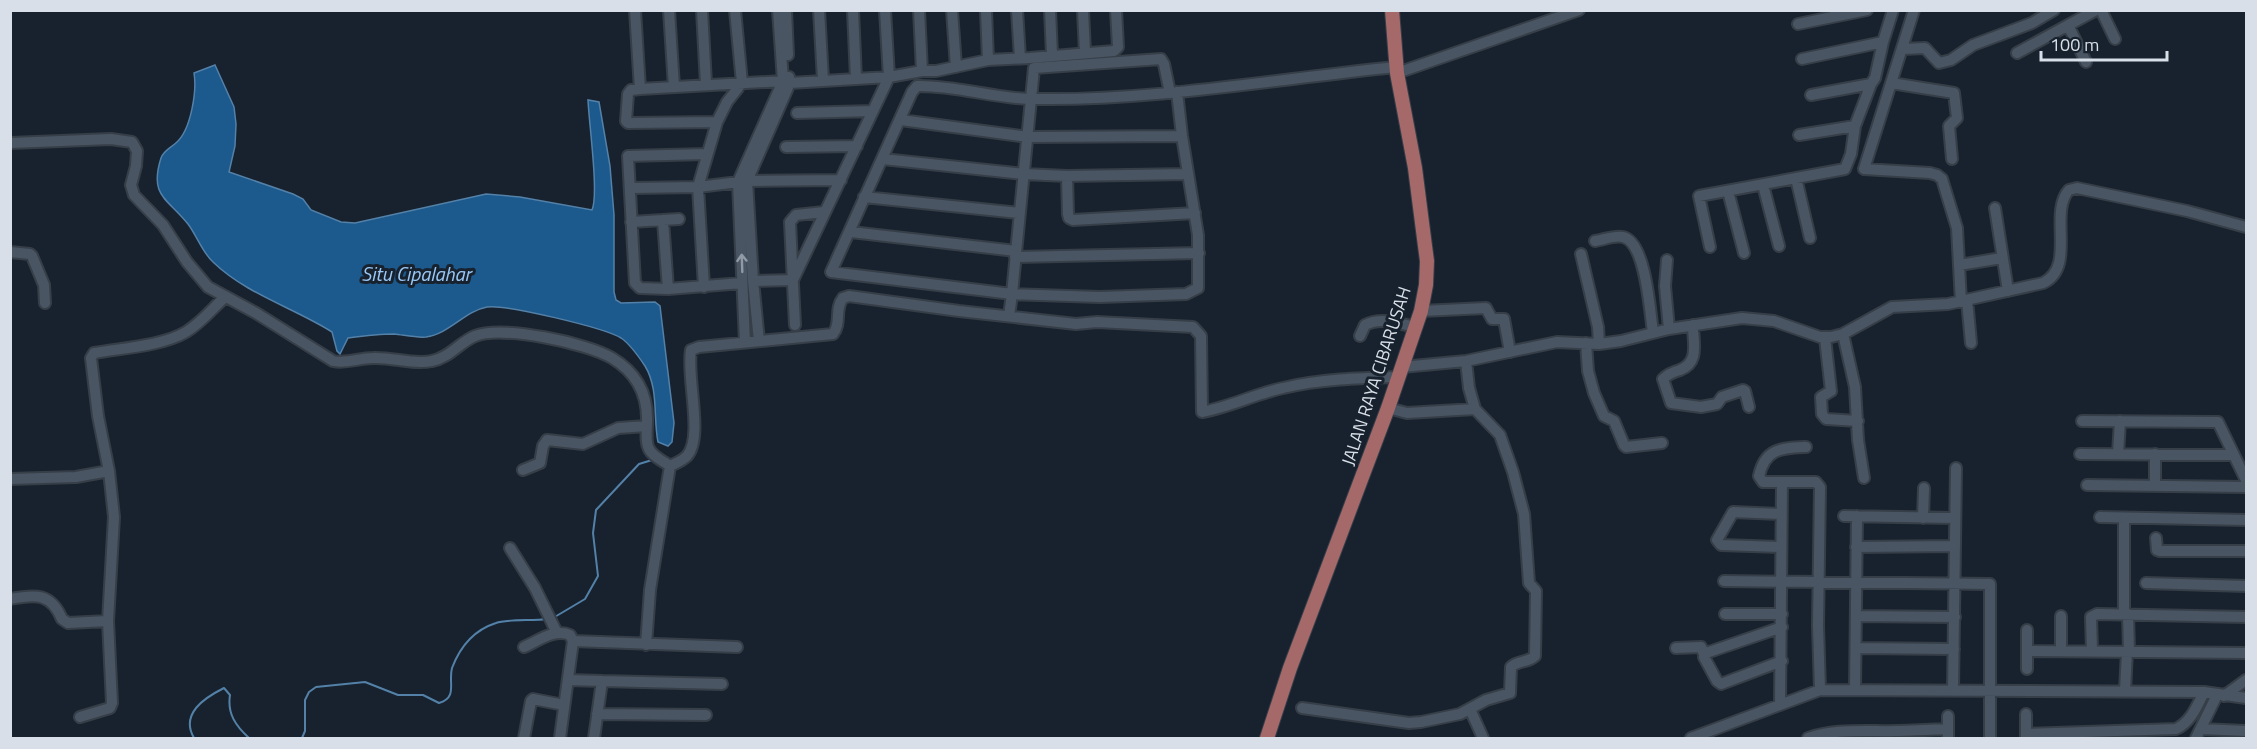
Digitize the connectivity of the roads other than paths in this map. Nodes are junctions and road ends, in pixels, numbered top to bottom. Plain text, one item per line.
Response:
1 (635, 10) edge
2 (669, 10) edge
3 (702, 10) edge
4 (735, 10) edge
5 (778, 10) edge
6 (786, 10) edge
7 (819, 10) edge
8 (853, 10) edge
9 (885, 10) edge
10 (919, 10) edge
11 (952, 10) edge
12 (986, 10) edge
13 (1017, 10) edge
14 (1050, 10) edge
15 (1083, 10) edge
16 (1116, 10) edge
17 (1392, 10) edge
18 (1579, 10) edge
19 (1867, 10) edge
20 (1893, 10) edge
21 (1914, 10) edge
22 (2054, 10) edge
23 (2096, 10) edge
24 (2101, 10) edge
25 (1798, 24) dead end
26 (2068, 26) junction
27 (2115, 39) dead end
28 (1883, 42) junction
29 (1903, 49) junction
30 (1085, 53) junction
31 (2017, 53) dead end
32 (1052, 55) junction
33 (1020, 58) junction
34 (1802, 59) dead end
35 (988, 60) junction
36 (2086, 62) dead end
37 (956, 67) junction
38 (1397, 70) junction
39 (922, 71) junction
40 (889, 77) junction
41 (856, 79) junction
42 (824, 80) junction
43 (742, 82) junction
44 (786, 82) junction
45 (1891, 83) junction
46 (706, 84) junction
47 (1871, 84) junction
48 (674, 87) junction
49 (640, 89) junction
50 (1173, 92) junction
51 (1811, 95) dead end
52 (1032, 99) junction
53 (873, 111) junction
54 (798, 113) dead end
55 (901, 120) junction
56 (717, 122) junction
57 (1855, 126) junction
58 (1799, 135) dead end
59 (1182, 136) junction
60 (1028, 137) junction
61 (10, 142) edge
62 (857, 146) junction
63 (786, 147) dead end
64 (707, 154) junction
65 (883, 159) junction
66 (1952, 159) dead end
67 (1024, 174) junction
68 (1188, 174) junction
69 (1067, 176) junction
70 (1796, 178) junction
71 (841, 180) junction
72 (743, 181) junction
73 (1763, 184) junction
74 (698, 187) junction
75 (631, 188) junction
76 (1728, 191) junction
77 (864, 197) junction
78 (1995, 207) dead end
79 (824, 212) junction
80 (1019, 213) junction
81 (1195, 213) junction
82 (679, 219) dead end
83 (663, 220) junction
84 (631, 222) junction
85 (2247, 227) edge
86 (850, 232) junction
87 (1810, 238) dead end
88 (1594, 241) dead end
89 (1779, 246) dead end
90 (1710, 247) dead end
91 (10, 252) edge
92 (1199, 253) junction
93 (1744, 253) dead end
94 (1016, 254) junction
95 (1581, 254) dead end
96 (2002, 258) junction
97 (1667, 260) dead end
98 (1959, 266) junction
99 (793, 280) junction
100 (748, 282) junction
101 (704, 287) junction
102 (668, 289) junction
103 (2008, 291) junction
104 (1012, 294) junction
105 (225, 297) junction
106 (1964, 301) junction
107 (45, 303) dead end
108 (1421, 311) junction
109 (1009, 316) junction
110 (795, 325) dead end
111 (1693, 325) junction
112 (1415, 327) junction
113 (1669, 329) junction
114 (1653, 333) junction
115 (1843, 334) junction
116 (1360, 336) dead end
117 (1825, 338) junction
118 (759, 341) junction
119 (745, 342) junction
120 (1586, 343) junction
121 (1971, 343) dead end
122 (1599, 344) junction
123 (1510, 352) junction
124 (1466, 361) junction
125 (1400, 372) junction
126 (1388, 408) junction
127 (1749, 408) dead end
128 (1475, 409) junction
129 (1858, 421) junction
130 (2082, 421) dead end
131 (2120, 421) junction
132 (647, 426) junction
133 (1662, 443) dead end
134 (1806, 447) dead end
135 (2080, 454) dead end
136 (2118, 454) junction
137 (2155, 454) junction
138 (2234, 455) junction
139 (670, 466) junction
140 (1956, 468) dead end
141 (523, 470) dead end
142 (109, 471) junction
143 (1864, 478) dead end
144 (10, 479) edge
145 (2247, 480) edge
146 (1782, 482) junction
147 (2087, 484) dead end
148 (2155, 486) junction
149 (2247, 487) edge
150 (1924, 488) dead end
151 (1781, 514) junction
152 (1844, 516) dead end
153 (1857, 516) junction
154 (2100, 517) dead end
155 (1923, 518) junction
156 (1956, 518) junction
157 (2124, 518) junction
158 (2247, 520) edge
159 (2156, 538) dead end
160 (1955, 546) junction
161 (1781, 547) junction
162 (1856, 547) junction
163 (510, 548) dead end
164 (2247, 550) edge
165 (1724, 581) dead end
166 (1856, 581) junction
167 (1783, 582) junction
168 (1818, 582) junction
169 (1955, 583) junction
170 (2146, 583) dead end
171 (2247, 586) edge
172 (10, 599) edge
173 (1725, 614) dead end
174 (1782, 614) junction
175 (2126, 614) junction
176 (1856, 616) junction
177 (2061, 616) dead end
178 (1955, 617) junction
179 (2247, 617) edge
180 (108, 621) junction
181 (553, 623) junction
182 (1782, 627) junction
183 (2027, 630) dead end
184 (573, 640) junction
185 (646, 645) junction
186 (524, 647) dead end
187 (737, 647) dead end
188 (1676, 648) dead end
189 (1856, 648) junction
190 (1954, 649) junction
191 (2027, 651) junction
192 (2061, 651) junction
193 (2092, 651) junction
194 (2128, 651) junction
195 (2247, 653) edge
196 (1704, 654) junction
197 (1782, 661) junction
198 (2027, 669) dead end
199 (569, 680) junction
200 (2247, 680) edge
201 (602, 681) junction
202 (722, 684) dead end
203 (1855, 688) junction
204 (1820, 690) junction
205 (1953, 690) junction
206 (1990, 690) junction
207 (2126, 692) junction
208 (2204, 692) junction
209 (2220, 695) junction
210 (2247, 698) edge
211 (564, 705) junction
212 (1780, 705) junction
213 (1302, 708) dead end
214 (1470, 709) junction
215 (597, 714) junction
216 (2026, 714) dead end
217 (706, 715) dead end
218 (1948, 716) dead end
219 (80, 717) dead end
220 (2247, 731) edge
221 (1947, 734) edge
222 (2198, 734) edge
223 (1876, 735) edge
224 (2026, 736) edge
225 (524, 738) edge
226 (560, 738) edge
227 (594, 738) edge
228 (1267, 738) edge
229 (1483, 738) edge
230 (1691, 738) edge
231 (1808, 738) edge
232 (1990, 738) edge

1 - 49 street
2 - 48 street
3 - 46 street
4 - 43 street
5 - 44 street
6 - 44 street
7 - 42 street
8 - 41 street
9 - 40 street
10 - 39 street
11 - 37 street
12 - 35 street
13 - 33 street
14 - 32 street
15 - 30 street
16 - 30 street
17 - 38 main road, JALAN RAYA CIBARUSAH
18 - 38 street
19 - 25 street
20 - 28 street
21 - 29 street
22 - 29 street
23 - 26 street
24 - 27 street
26 - 31 street
26 - 36 street
28 - 34 street
28 - 47 street
29 - 45 street
30 - 32 street
32 - 33 street
33 - 35 street
35 - 37 street
37 - 39 street
38 - 50 street
38 - 108 main road, JALAN RAYA CIBARUSAH
39 - 40 street
40 - 41 street
40 - 53 street
41 - 42 street
42 - 44 street
43 - 44 street
43 - 46 street
43 - 56 street
44 - 72 street
45 - 66 street
45 - 98 street
46 - 48 street
47 - 51 street
47 - 57 street
48 - 49 street
49 - 56 street
50 - 52 street
50 - 52 street
50 - 59 street
52 - 55 street
52 - 60 street
53 - 54 street
53 - 62 street
55 - 60 street
55 - 65 street
56 - 64 street
57 - 58 street
57 - 70 street
59 - 60 street
59 - 68 street
60 - 67 street
61 - 105 street
62 - 63 street
62 - 71 street
64 - 74 street
64 - 75 street
65 - 67 street
65 - 77 street
67 - 69 street
67 - 80 street
68 - 69 street
68 - 81 street
69 - 81 street
70 - 73 street
70 - 87 street
71 - 72 street
71 - 79 street
72 - 74 street
72 - 100 street
73 - 76 street
73 - 89 street
74 - 75 street
74 - 101 street
75 - 84 street
76 - 90 street
76 - 93 street
77 - 80 street
77 - 86 street
78 - 96 street
79 - 99 street
79 - 99 street
80 - 94 street
81 - 92 street
82 - 83 street
83 - 84 street
83 - 102 street
84 - 102 street
85 - 103 street
86 - 94 street
86 - 104 street
88 - 114 street
91 - 107 street
92 - 94 street
92 - 104 street
94 - 104 street
95 - 122 street
96 - 98 street
96 - 103 street
97 - 113 street
98 - 106 street
99 - 100 street
99 - 110 street
100 - 101 street
100 - 118 street
100 - 119 street
101 - 102 street
103 - 106 street
104 - 109 street
105 - 132 street
105 - 142 street
106 - 115 street
106 - 121 street
108 - 112 main road, JALAN RAYA CIBARUSAH
108 - 123 street
109 - 118 street
109 - 125 street
111 - 113 street
111 - 117 street
111 - 127 street
112 - 116 street
112 - 125 main road, JALAN RAYA CIBARUSAH
113 - 114 street
114 - 122 street
115 - 117 street
115 - 129 street
117 - 129 street
118 - 119 street
119 - 139 street
120 - 122 street
120 - 123 street
120 - 133 street
123 - 124 street
124 - 125 street
124 - 128 street
125 - 126 main road, JALAN RAYA CIBARUSAH
126 - 128 street
126 - 228 main road, JALAN RAYA CIBARUSAH
128 - 214 street
129 - 143 street
130 - 131 street
131 - 136 street
131 - 138 street
132 - 139 street
132 - 141 street
134 - 146 street
135 - 136 street
136 - 137 street
137 - 138 street
137 - 148 street
138 - 145 street
139 - 185 street
140 - 156 street
142 - 144 street
142 - 180 street
146 - 151 street
146 - 168 street
147 - 148 street
148 - 149 street
150 - 155 street
151 - 161 street
151 - 161 street
152 - 153 street
153 - 155 street
153 - 162 street
154 - 157 street
155 - 156 street
156 - 160 street
157 - 158 street
157 - 175 street
159 - 164 street
160 - 162 street
160 - 169 street
161 - 167 street
162 - 166 street
163 - 181 street
165 - 167 street
166 - 168 street
166 - 169 street
166 - 176 street
167 - 168 street
167 - 174 street
168 - 204 street
169 - 178 street
169 - 206 street
170 - 171 street
172 - 180 street
173 - 174 street
174 - 182 street
175 - 179 street
175 - 193 street
175 - 194 street
176 - 178 street
176 - 189 street
177 - 192 street
178 - 190 street
180 - 219 street
181 - 184 street
181 - 186 street
182 - 196 street
182 - 197 street
183 - 191 street
184 - 185 street
184 - 199 street
185 - 187 street
188 - 196 street
189 - 190 street
189 - 203 street
190 - 205 street
191 - 192 street
191 - 198 street
192 - 193 street
193 - 194 street
194 - 195 street
194 - 207 street
196 - 197 street
197 - 212 street
199 - 201 street
199 - 211 street
200 - 209 street
201 - 202 street
201 - 215 street
203 - 204 street
203 - 205 street
204 - 212 street
205 - 206 street
206 - 207 street
206 - 232 street
207 - 208 street
208 - 209 street
208 - 224 street
209 - 210 street
209 - 222 street
211 - 225 street
211 - 226 street
212 - 230 street
213 - 214 street
214 - 229 street
215 - 217 street
215 - 227 street
216 - 224 street
218 - 221 street
220 - 222 street
221 - 223 street
223 - 231 street

